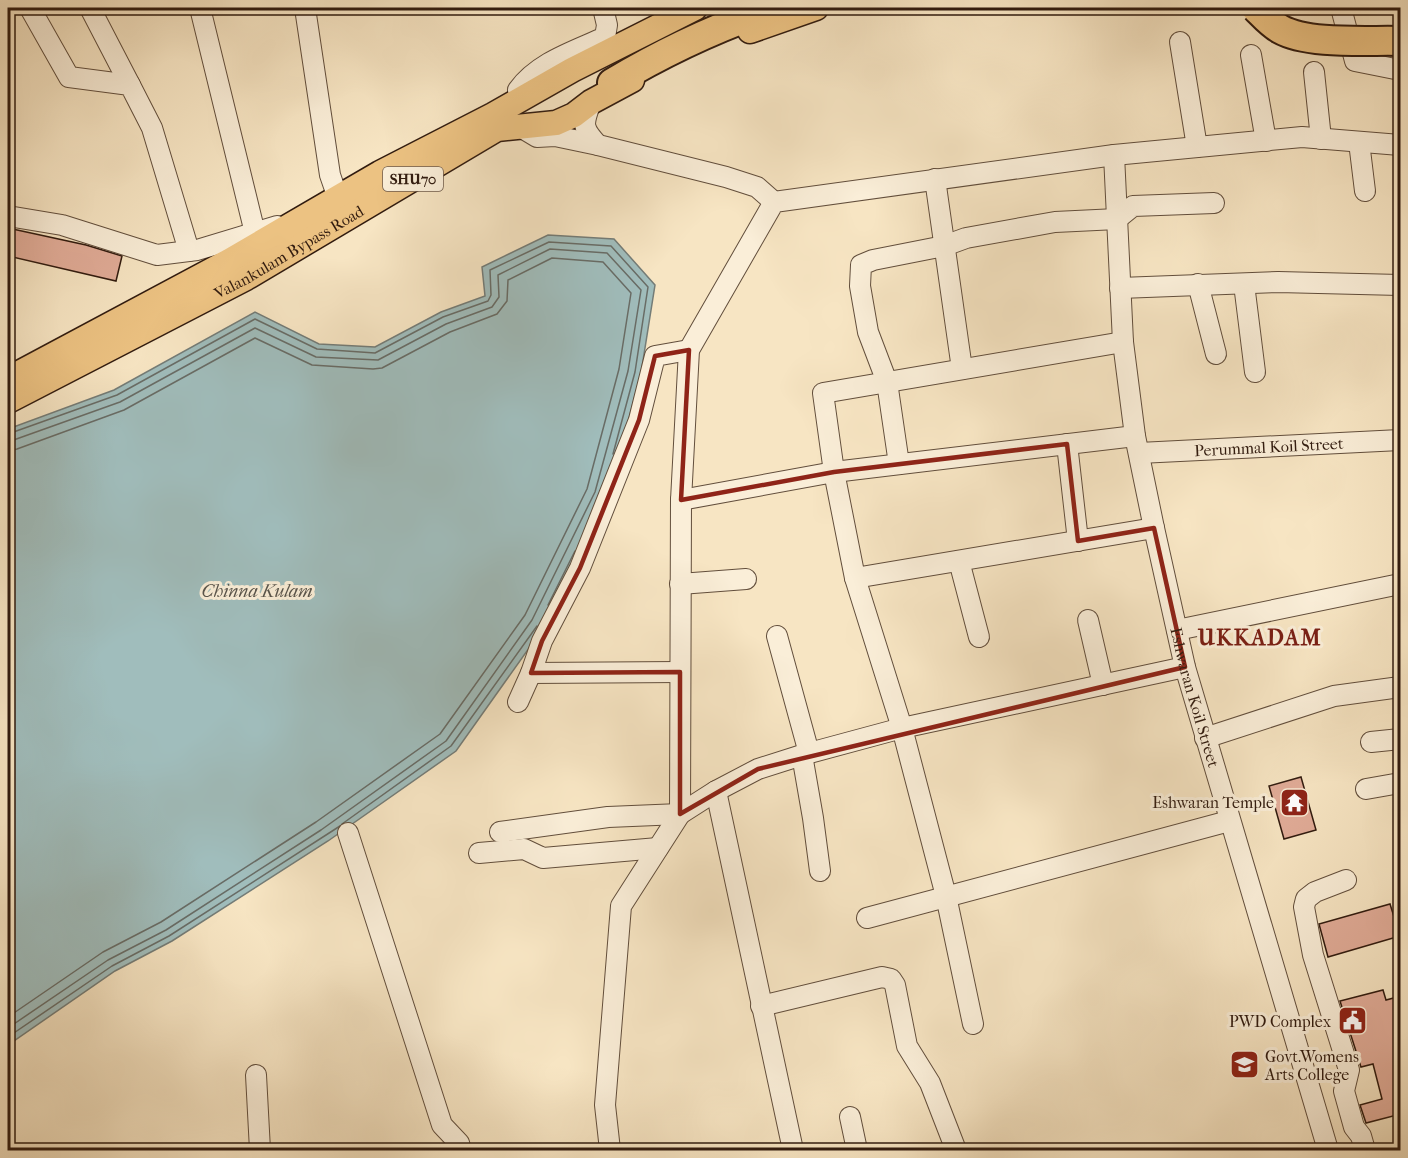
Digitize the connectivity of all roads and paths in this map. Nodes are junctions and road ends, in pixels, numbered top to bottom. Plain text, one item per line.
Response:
1 (30, 8) edge
2 (90, 8) edge
3 (200, 8) edge
4 (305, 8) edge
5 (603, 8) edge
6 (695, 8) edge
7 (734, 8) edge
8 (772, 8) edge
9 (816, 8) edge
10 (1256, 8) edge
11 (1280, 8) edge
12 (1341, 8) edge
13 (1401, 24) edge
14 (1401, 41) edge
15 (1179, 42) dead end
16 (1251, 55) dead end
17 (1401, 70) edge
18 (1314, 72) dead end
19 (599, 82) junction
20 (130, 85) junction
21 (521, 99) junction
22 (511, 122) junction
23 (1321, 139) junction
24 (1266, 141) junction
25 (1359, 142) junction
26 (598, 145) junction
27 (1401, 145) edge
28 (1197, 147) junction
29 (1114, 155) junction
30 (935, 179) junction
31 (1365, 191) dead end
32 (774, 202) junction
33 (1214, 203) dead end
34 (345, 207) junction
35 (8, 216) edge
36 (1117, 219) junction
37 (286, 228) junction
38 (255, 233) junction
39 (944, 246) junction
40 (189, 251) junction
41 (1198, 284) junction
42 (1244, 284) junction
43 (1401, 285) edge
44 (1120, 288) junction
45 (1123, 342) junction
46 (690, 350) junction
47 (1216, 354) dead end
48 (963, 369) junction
49 (1256, 372) dead end
50 (11, 378) edge
51 (887, 382) junction
52 (1401, 440) edge
53 (1067, 444) junction
54 (1137, 444) junction
55 (899, 464) junction
56 (834, 472) junction
57 (681, 500) junction
58 (1154, 528) junction
59 (1078, 541) junction
60 (959, 561) junction
61 (855, 578) junction
62 (746, 579) dead end
63 (680, 584) junction
64 (1401, 584) edge
65 (1088, 620) dead end
66 (1177, 630) junction
67 (777, 636) dead end
68 (979, 637) dead end
69 (1185, 667) junction
70 (680, 672) junction
71 (531, 673) junction
72 (1103, 685) junction
73 (1401, 687) edge
74 (518, 702) dead end
75 (902, 728) junction
76 (1205, 738) junction
77 (1401, 739) edge
78 (1371, 742) dead end
79 (805, 754) junction
80 (1401, 783) edge
81 (1366, 789) dead end
82 (716, 791) junction
83 (680, 814) junction
84 (1229, 820) junction
85 (500, 832) dead end
86 (348, 834) dead end
87 (658, 848) junction
88 (479, 854) dead end
89 (820, 871) dead end
90 (1346, 880) dead end
91 (946, 896) junction
92 (867, 918) dead end
93 (761, 1006) junction
94 (974, 1024) dead end
95 (256, 1075) dead end
96 (850, 1117) dead end
97 (260, 1150) edge
98 (461, 1150) edge
99 (610, 1150) edge
100 (793, 1150) edge
101 (857, 1150) edge
102 (956, 1150) edge
103 (1328, 1150) edge
104 (1365, 1150) edge

1 - 20 street
2 - 20 street
3 - 38 street
4 - 34 street
5 - 21 street
6 - 19 main road, Valankulam Bypass Road / SHU70
7 - 19 highway
8 - 19 highway
9 - 19 main road, Valankulam Bypass Road / SHU70
10 - 14 highway, bridge
11 - 13 highway
12 - 17 street
15 - 28 street
16 - 24 street
18 - 23 street
19 - 21 main road, Valankulam Bypass Road / SHU70
19 - 22 main road, Valankulam Bypass Road / SHU70
19 - 26 street
20 - 40 street
21 - 22 main road, Valankulam Bypass Road / SHU70
22 - 26 street
22 - 34 main road, Valankulam Bypass Road / SHU70
23 - 24 street
23 - 25 street
24 - 28 street
25 - 27 street
25 - 31 street
26 - 32 street
28 - 29 street
29 - 30 street
29 - 36 street, Eshwaran Koil Street
30 - 32 street
30 - 39 street
32 - 46 street
33 - 36 street
34 - 37 main road, Valankulam Bypass Road / SHU70
34 - 50 main road, Valankulam Bypass Road / SHU70
35 - 40 street
36 - 39 street
36 - 44 street, Eshwaran Koil Street
37 - 38 street
37 - 50 main road, Valankulam Bypass Road / SHU70
38 - 40 street
39 - 48 street
39 - 51 street
41 - 42 street
41 - 44 street
41 - 47 street
42 - 43 street
42 - 49 street
44 - 45 street, Eshwaran Koil Street
45 - 48 street
45 - 54 street, Eshwaran Koil Street
46 - 57 street
46 - 71 street
48 - 51 street
51 - 55 street
51 - 56 street
52 - 54 street, Perummal Koil Street
53 - 54 street, Perummal Koil Street
53 - 55 street, Perummal Koil Street
53 - 59 street
54 - 58 street, Eshwaran Koil Street
55 - 56 street, Perummal Koil Street
56 - 57 street, Perummal Koil Street
56 - 61 street
57 - 63 street
58 - 59 street
58 - 66 street, Eshwaran Koil Street
59 - 60 street
60 - 61 street
60 - 68 street
61 - 75 street
62 - 63 street
63 - 70 street
64 - 66 street
65 - 72 street
66 - 69 street, Eshwaran Koil Street
67 - 79 street
69 - 72 street
69 - 76 street, Eshwaran Koil Street
70 - 71 street
70 - 83 street
71 - 74 street
72 - 75 street
73 - 76 street
75 - 79 street
75 - 91 street
76 - 84 street, Eshwaran Koil Street
77 - 78 street
79 - 82 street
79 - 89 street
80 - 81 street
82 - 83 street
82 - 93 street
83 - 85 street
83 - 87 street
84 - 91 street
84 - 103 street, Eshwaran Koil Street
86 - 98 street
87 - 88 street
87 - 99 street
90 - 104 street
91 - 92 street
91 - 94 street
93 - 100 street
93 - 102 street
95 - 97 street
96 - 101 street

